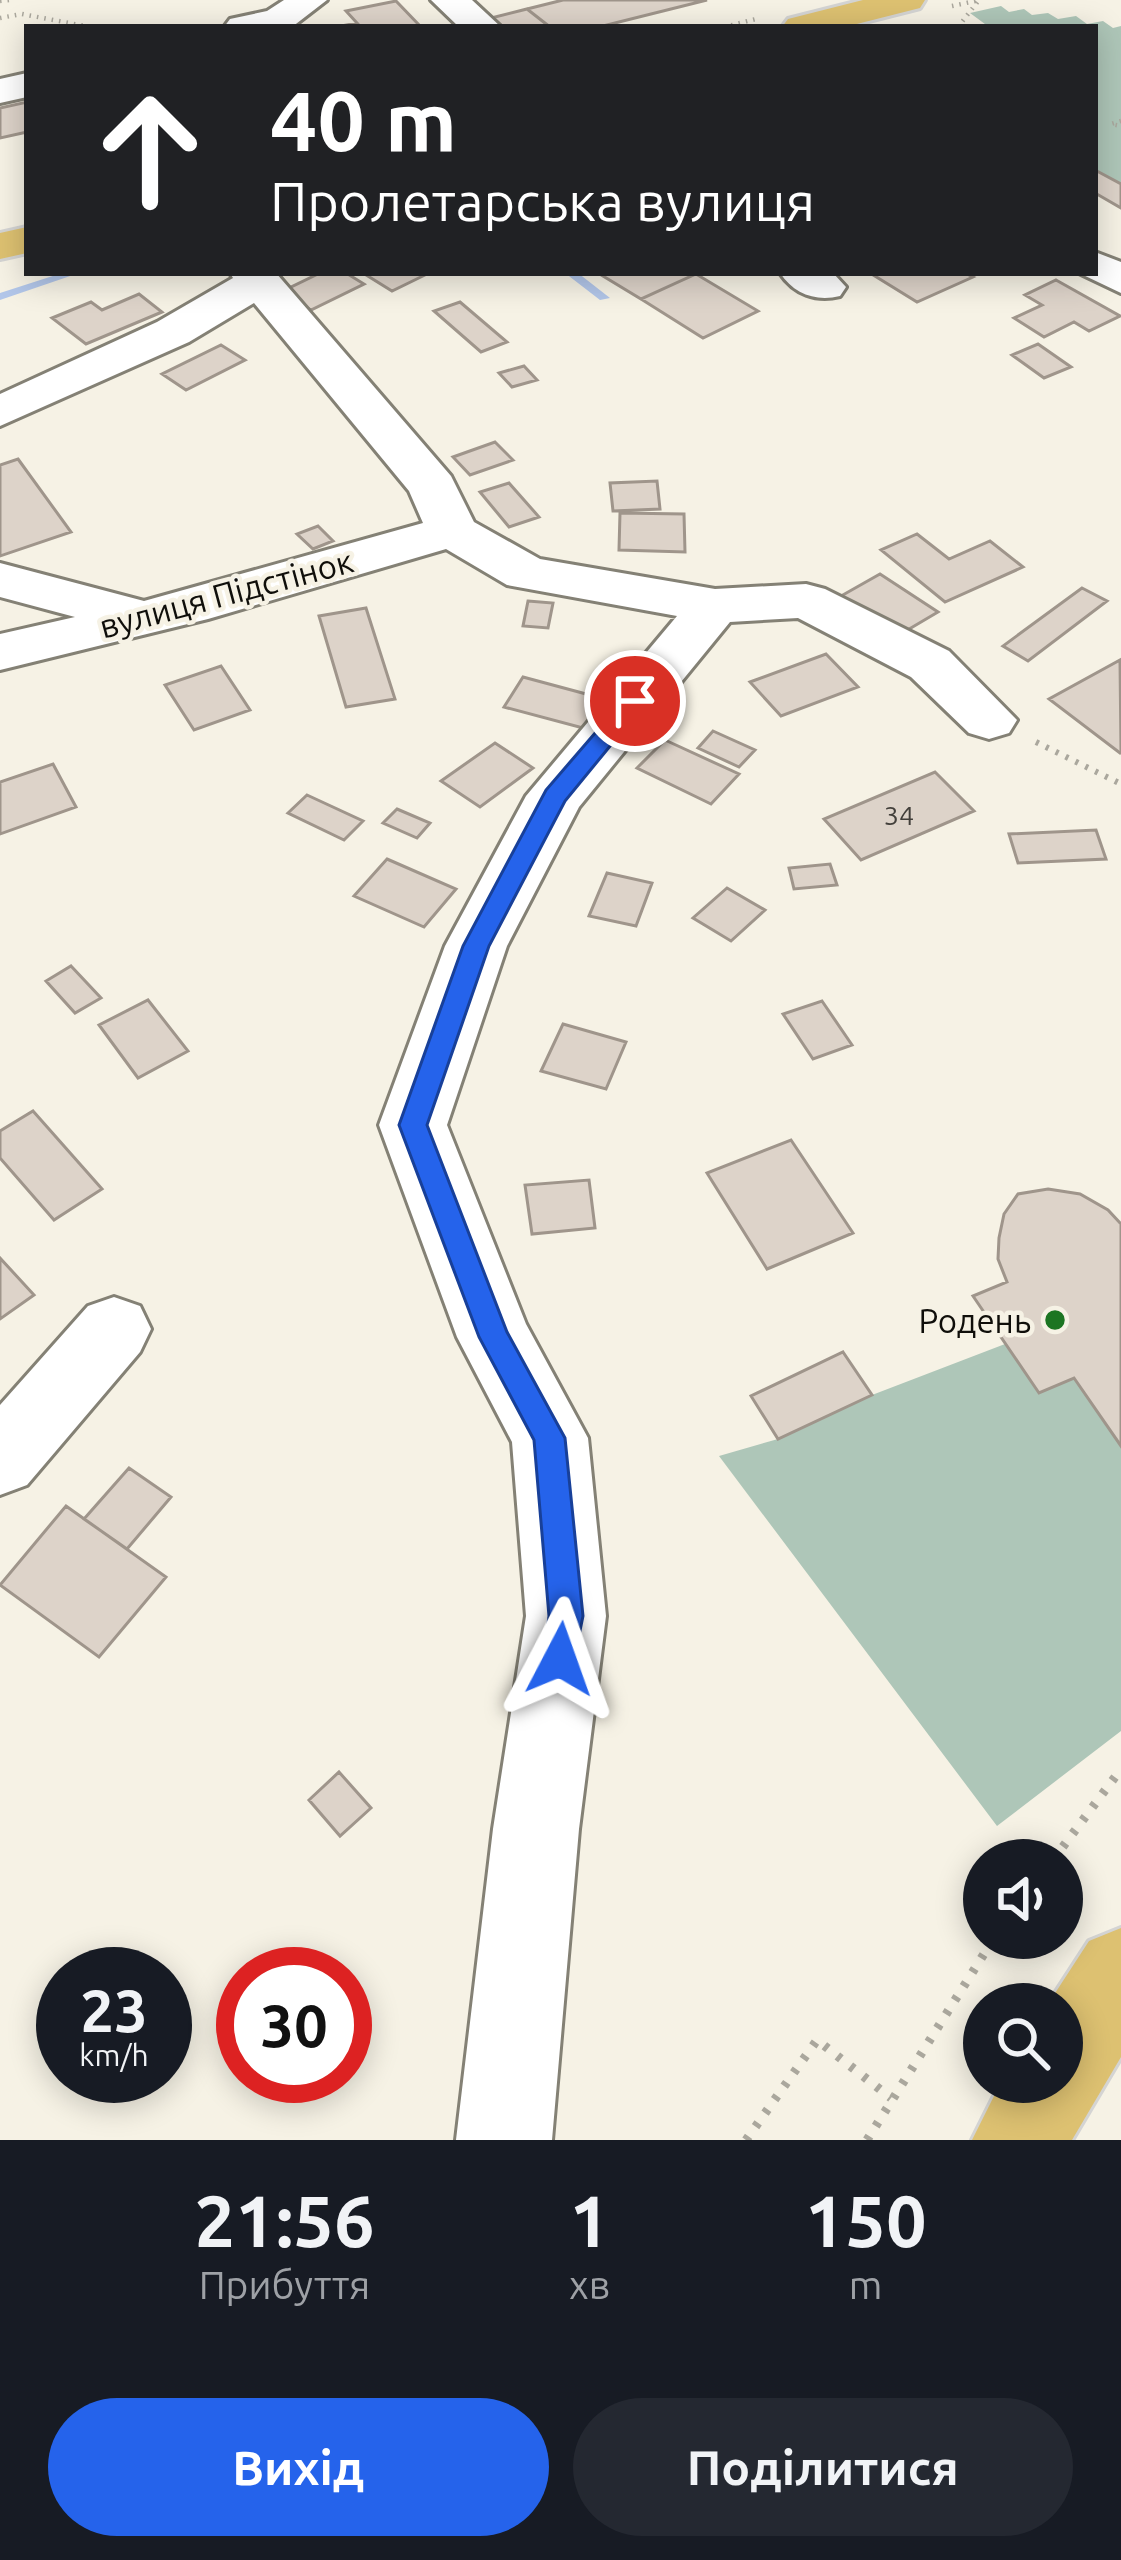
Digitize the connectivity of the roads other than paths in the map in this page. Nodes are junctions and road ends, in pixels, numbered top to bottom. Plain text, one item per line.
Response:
1 (309, 0) edge
2 (449, 0) edge
3 (907, 0) edge
4 (256, 24) edge
5 (478, 24) edge
6 (813, 24) edge
7 (256, 277) edge
8 (0, 412) edge
9 (452, 531) junction
10 (0, 580) edge
11 (716, 606) junction
12 (140, 617) junction
13 (0, 652) edge
14 (989, 720) road end
15 (114, 1329) dead end
16 (0, 1460) edge
17 (1121, 1973) edge
18 (1083, 2030) edge
19 (1041, 2103) edge
20 (504, 2140) edge
21 (1020, 2140) edge

1 - 4 street
2 - 5 street
3 - 6 main road
7 - 8 street
7 - 9 street
9 - 11 street
9 - 12 street, вулиця Підстінок
10 - 12 street
11 - 14 street
11 - 20 street
12 - 13 street, вулиця Підстінок
15 - 16 street
17 - 18 main road
19 - 21 main road

